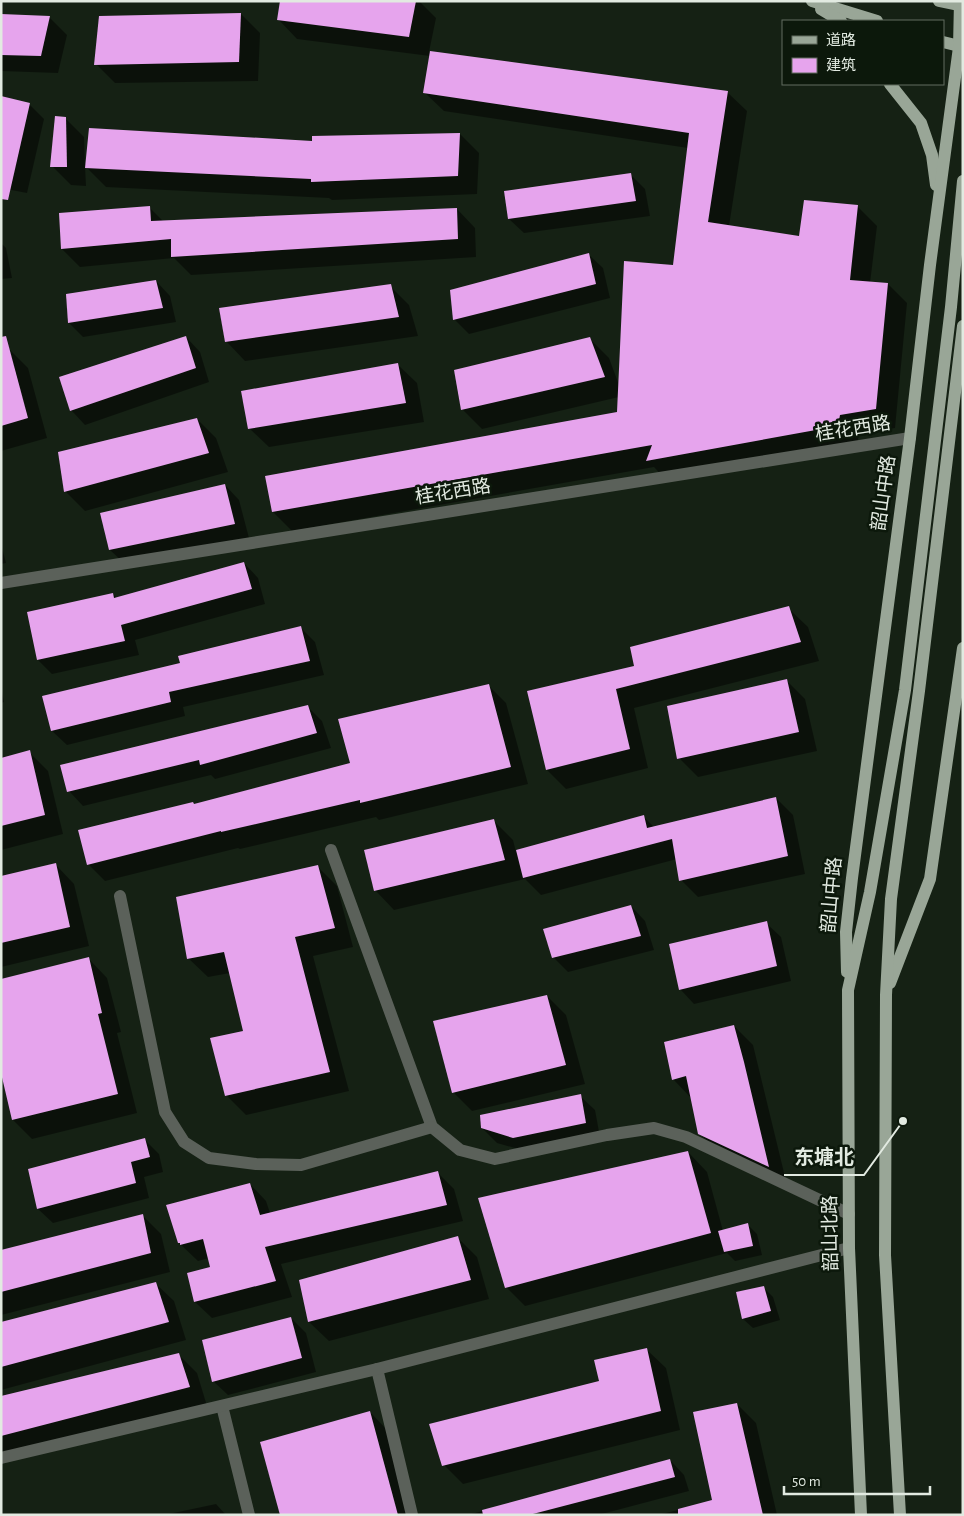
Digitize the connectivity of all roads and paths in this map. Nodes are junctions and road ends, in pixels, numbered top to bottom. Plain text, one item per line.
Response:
1 (808, 1) edge
2 (812, 1) edge
3 (940, 1) edge
4 (961, 4) edge
5 (838, 20) edge
6 (873, 20) edge
7 (944, 42) edge
8 (961, 47) edge
9 (891, 85) edge
10 (963, 181) edge
11 (939, 203) junction
12 (963, 326) edge
13 (910, 438) junction
14 (1, 583) edge
15 (963, 648) edge
16 (331, 850) dead end
17 (870, 892) joint
18 (120, 896) dead end
19 (848, 990) junction
20 (886, 995) junction
21 (432, 1127) junction
22 (849, 1214) junction
23 (849, 1248) junction
24 (377, 1369) junction
25 (222, 1406) junction
26 (1, 1458) edge
27 (249, 1515) edge
28 (412, 1515) edge
29 (861, 1515) edge
30 (900, 1515) edge

1 - 5 main road
2 - 6 main road
3 - 4 main road
4 - 8 main road, 韶山中路
7 - 8 main road
8 - 11 main road, 韶山中路
9 - 11 main road
10 - 17 main road, 韶山中路
11 - 13 main road, 韶山中路
12 - 20 main road
13 - 14 street, 桂花西路
13 - 19 main road, 韶山中路
15 - 20 main road
16 - 21 street
17 - 19 main road, 韶山北路
18 - 21 street
19 - 22 main road, 韶山北路
20 - 30 main road
21 - 22 street
22 - 23 main road, 韶山北路
23 - 24 street
23 - 29 main road, 韶山北路
24 - 25 street
24 - 28 street
25 - 26 street
25 - 27 street

